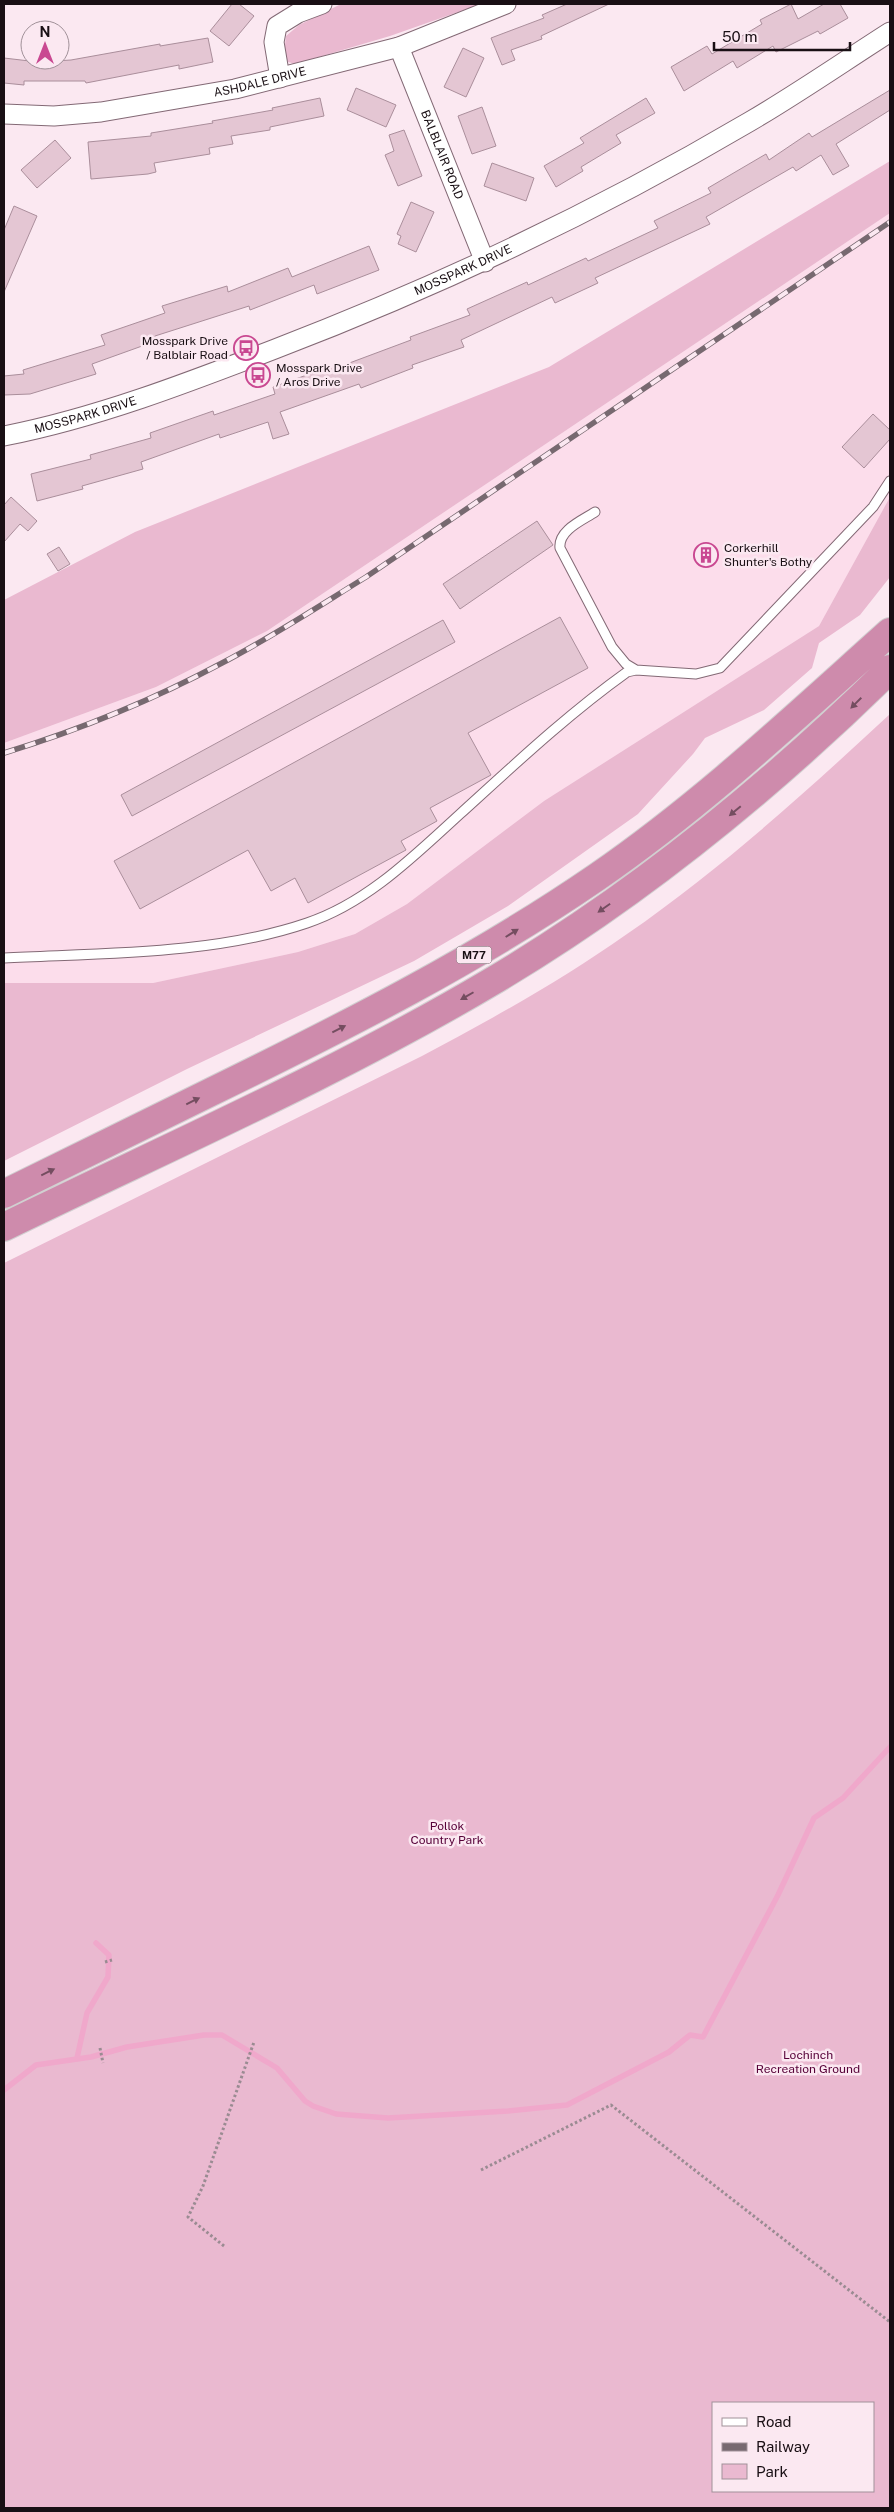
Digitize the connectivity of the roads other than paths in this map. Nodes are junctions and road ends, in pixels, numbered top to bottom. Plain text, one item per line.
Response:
1 (322, 4) edge
2 (506, 4) edge
3 (890, 32) edge
4 (399, 47) junction
5 (280, 78) junction
6 (4, 114) edge
7 (485, 262) junction
8 (4, 436) edge
9 (890, 481) edge
10 (595, 512) dead end
11 (890, 632) edge
12 (890, 669) edge
13 (636, 670) junction
14 (4, 958) edge
15 (4, 1194) edge
16 (4, 1227) edge

1 - 5 street
2 - 4 street, ASHDALE DRIVE
3 - 7 street, MOSSPARK DRIVE
4 - 5 street, ASHDALE DRIVE
4 - 7 street, BALBLAIR ROAD
5 - 6 street, ASHDALE DRIVE
7 - 8 street, MOSSPARK DRIVE
9 - 13 lane
10 - 13 lane
15 -> 11 highway, M77
12 -> 16 highway, M77
13 - 14 lane

